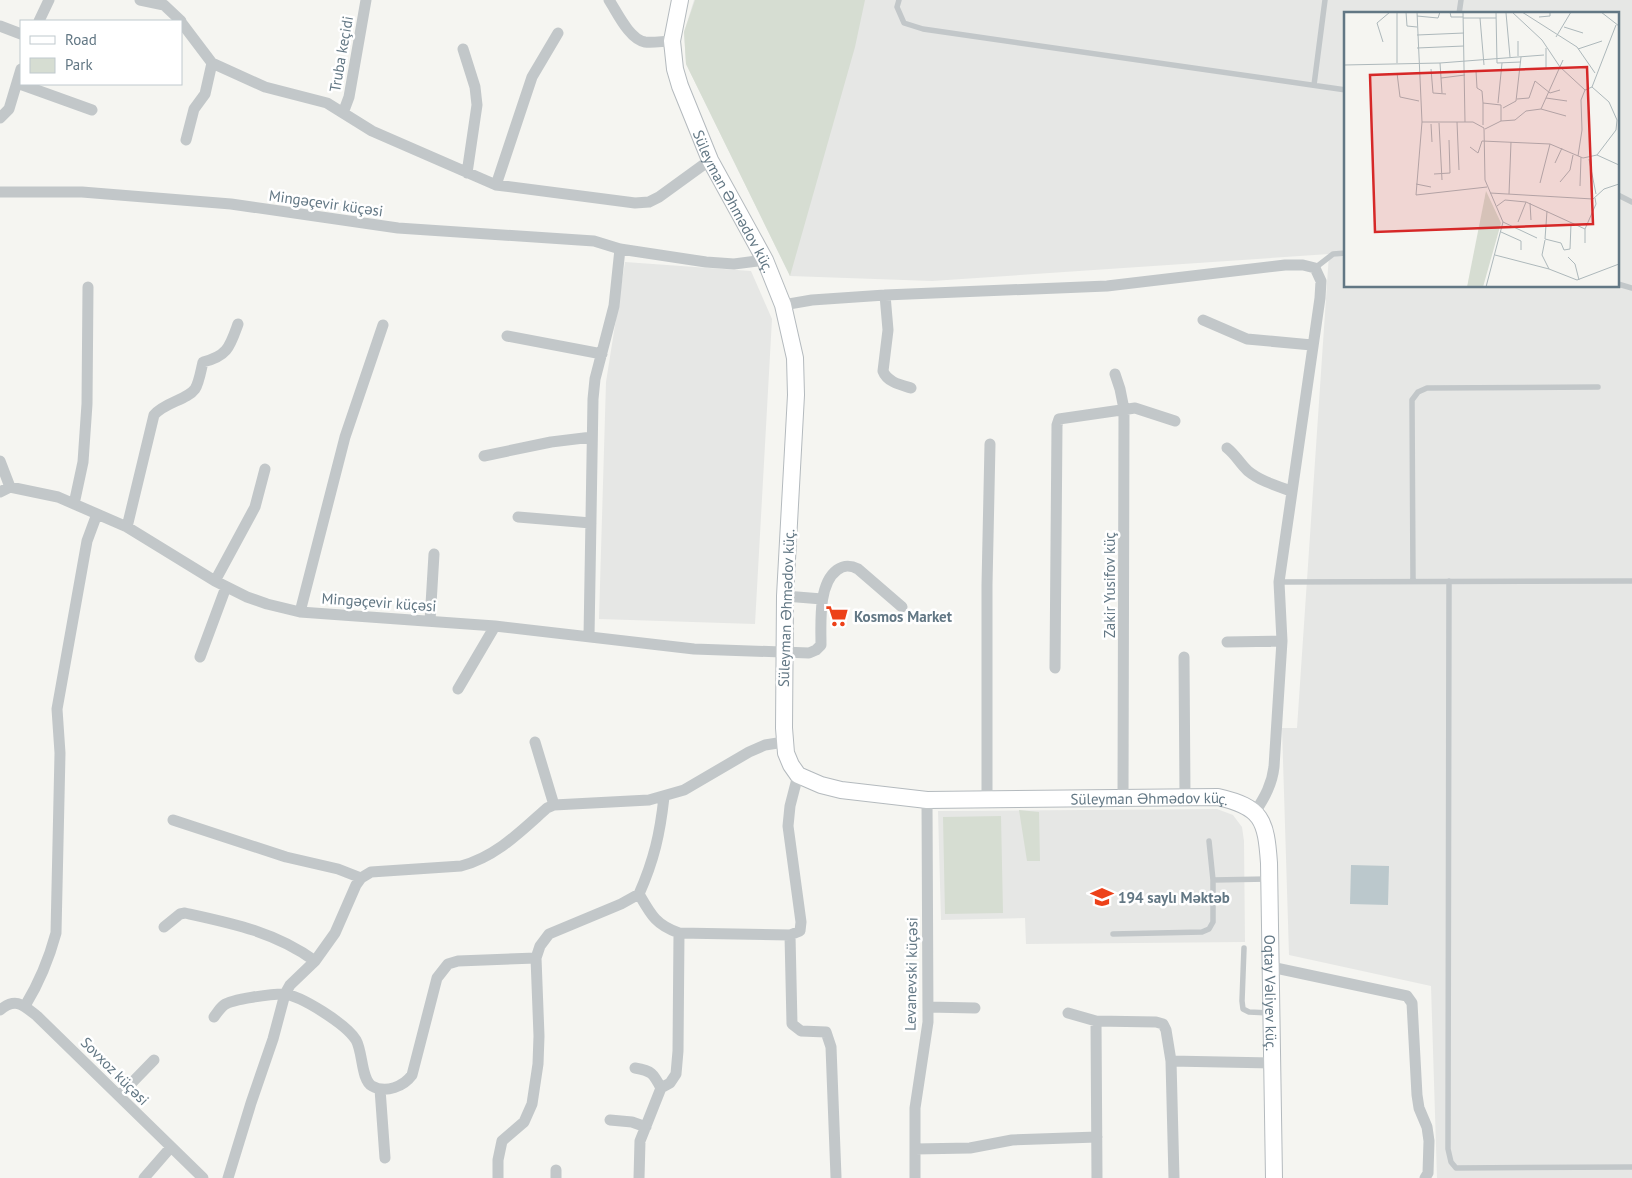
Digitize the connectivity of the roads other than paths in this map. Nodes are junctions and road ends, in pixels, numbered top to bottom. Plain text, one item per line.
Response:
1 (49, 0) edge
2 (140, 0) edge
3 (366, 0) edge
4 (609, 0) edge
5 (680, 0) edge
6 (899, 0) edge
7 (1325, 0) edge
8 (164, 3) edge
9 (39, 20) edge
10 (179, 20) edge
11 (182, 23) edge
12 (0, 26) edge
13 (558, 33) dead end
14 (20, 34) edge
15 (672, 41) junction
16 (463, 49) dead end
17 (212, 63) junction
18 (20, 72) edge
19 (17, 83) junction
20 (20, 84) edge
21 (23, 85) edge
22 (1314, 85) junction
23 (1344, 90) edge
24 (92, 110) dead end
25 (343, 113) junction
26 (0, 118) edge
27 (186, 140) dead end
28 (710, 160) junction
29 (467, 173) junction
30 (496, 185) junction
31 (0, 192) edge
32 (1620, 196) edge
33 (1632, 202) edge
34 (620, 249) junction
35 (1344, 253) edge
36 (765, 260) junction
37 (1315, 268) junction
38 (88, 287) dead end
39 (885, 295) junction
40 (783, 305) junction
41 (1203, 320) dead end
42 (238, 324) dead end
43 (383, 325) dead end
44 (507, 336) dead end
45 (1312, 345) junction
46 (602, 354) junction
47 (1115, 374) dead end
48 (1598, 387) dead end
49 (911, 388) dead end
50 (1124, 409) junction
51 (1175, 422) dead end
52 (592, 436) junction
53 (990, 444) dead end
54 (1227, 448) dead end
55 (484, 456) dead end
56 (0, 461) edge
57 (265, 469) dead end
58 (5, 490) edge
59 (1291, 491) junction
60 (74, 504) junction
61 (97, 514) junction
62 (518, 517) dead end
63 (591, 523) junction
64 (127, 527) junction
65 (434, 554) dead end
66 (215, 581) junction
67 (1413, 581) junction
68 (1450, 581) junction
69 (1278, 582) junction
70 (1632, 582) edge
71 (226, 587) junction
72 (785, 596) junction
73 (822, 598) junction
74 (902, 607) dead end
75 (300, 612) junction
76 (430, 621) junction
77 (495, 626) junction
78 (589, 637) junction
79 (1282, 641) junction
80 (1227, 642) dead end
81 (783, 652) junction
82 (200, 657) dead end
83 (1184, 657) dead end
84 (1055, 668) dead end
85 (458, 690) dead end
86 (535, 742) dead end
87 (784, 742) junction
88 (798, 775) junction
89 (1185, 796) junction
90 (664, 797) junction
91 (1123, 798) junction
92 (927, 800) junction
93 (987, 800) junction
94 (554, 805) junction
95 (1255, 812) junction
96 (173, 820) dead end
97 (1210, 841) dead end
98 (361, 878) junction
99 (1270, 879) junction
100 (1213, 880) junction
101 (639, 894) junction
102 (164, 927) dead end
103 (680, 933) junction
104 (1113, 934) dead end
105 (790, 935) junction
106 (1244, 948) dead end
107 (536, 958) junction
108 (315, 961) junction
109 (1270, 966) junction
110 (285, 994) junction
111 (25, 1006) junction
112 (928, 1007) junction
113 (975, 1008) dead end
114 (0, 1010) edge
115 (1068, 1013) dead end
116 (1272, 1013) junction
117 (214, 1017) dead end
118 (1096, 1021) junction
119 (154, 1060) dead end
120 (1171, 1061) junction
121 (1274, 1063) junction
122 (635, 1068) dead end
123 (662, 1088) junction
124 (380, 1089) junction
125 (119, 1096) junction
126 (610, 1120) dead end
127 (646, 1127) junction
128 (1097, 1137) junction
129 (171, 1147) junction
130 (915, 1149) junction
131 (385, 1158) dead end
132 (1632, 1167) edge
133 (836, 1177) edge
134 (144, 1178) edge
135 (203, 1178) edge
136 (228, 1178) edge
137 (498, 1178) edge
138 (638, 1178) edge
139 (915, 1178) edge
140 (1098, 1178) edge
141 (1174, 1178) edge
142 (1274, 1178) edge
143 (1425, 1178) edge

1 - 9 street
2 - 8 street
3 - 25 street, Truba keçidi
4 - 15 street
5 - 15 street, Süleyman Əhmədov küç.
6 - 22 lane
7 - 22 lane
8 - 10 street
11 - 17 street
12 - 14 street
13 - 30 street
15 - 28 street, Süleyman Əhmədov küç.
16 - 29 street
17 - 25 street
17 - 27 street
18 - 19 street
19 - 20 street
19 - 26 street
21 - 24 street
22 - 23 lane
25 - 29 street
28 - 30 street
28 - 36 street, Süleyman Əhmədov küç.
29 - 30 street
31 - 34 street, Mingəçevir küçəsi
32 - 33 lane
34 - 36 street, Mingəçevir küçəsi
34 - 46 street
35 - 37 lane
36 - 40 street, Süleyman Əhmədov küç.
37 - 39 street
37 - 45 street
38 - 60 street
39 - 40 street
39 - 49 street
40 - 72 street, Süleyman Əhmədov küç.
41 - 45 street
42 - 64 street
43 - 75 street
44 - 46 street
45 - 59 street
46 - 52 street
47 - 50 street, Zakir Yusifov küç
48 - 67 lane
50 - 51 street
50 - 84 street
50 - 91 street, Zakir Yusifov küç
52 - 55 street
52 - 63 street
53 - 93 street
54 - 59 street
56 - 58 street
57 - 66 street
58 - 60 street, Mingəçevir küçəsi
59 - 69 street
60 - 61 street, Mingəçevir küçəsi
61 - 64 street, Mingəçevir küçəsi
61 - 111 street
62 - 63 street
63 - 78 street
64 - 66 street, Mingəçevir küçəsi
65 - 76 street
66 - 71 street, Mingəçevir küçəsi
67 - 68 lane
67 - 69 lane
68 - 70 lane
68 - 132 lane
69 - 79 street
71 - 75 street, Mingəçevir küçəsi
71 - 82 street
72 - 73 street
72 - 81 street, Süleyman Əhmədov küç.
73 - 74 street
73 - 81 street, Mingəçevir küçəsi
75 - 76 street, Mingəçevir küçəsi
76 - 77 street, Mingəçevir küçəsi
77 - 78 street, Mingəçevir küçəsi
77 - 85 street
78 - 81 street, Mingəçevir küçəsi
79 - 80 street
79 - 95 street
81 - 87 street, Süleyman Əhmədov küç.
83 - 89 street
86 - 94 street
87 - 88 street, Süleyman Əhmədov küç.
87 - 90 street
88 - 92 street, Süleyman Əhmədov küç.
88 - 105 street
89 - 91 street, Süleyman Əhmədov küç.
89 - 95 street, Süleyman Əhmədov küç.
90 - 94 street
90 - 101 street
91 - 93 street, Süleyman Əhmədov küç.
92 - 93 street, Süleyman Əhmədov küç.
92 - 112 street, Levanevski küçəsi
94 - 98 street
95 - 99 street, Oqtay Vəliyev küç.
96 - 98 street
97 - 100 lane
98 - 108 street
99 - 100 lane
99 - 109 street, Oqtay Vəliyev küç.
100 - 104 lane
101 - 103 street
101 - 107 street
102 - 108 street
103 - 105 street
103 - 123 street
105 - 133 street
106 - 116 lane
107 - 124 street
107 - 137 street
108 - 110 street
109 - 116 street, Oqtay Vəliyev küç.
109 - 143 street
110 - 117 street
110 - 124 street
110 - 136 street
111 - 114 street
111 - 125 street, Sovxoz küçəsi
112 - 113 street
112 - 130 street, Levanevski küçəsi
115 - 118 street
116 - 121 street, Oqtay Vəliyev küç.
118 - 120 street
118 - 128 street
119 - 125 street
120 - 121 street
120 - 141 street
121 - 142 street, Oqtay Vəliyev küç.
122 - 123 street
123 - 127 street
124 - 131 street
125 - 129 street, Sovxoz küçəsi
126 - 127 street
127 - 138 street
128 - 130 street
128 - 140 street
129 - 134 street
129 - 135 street, Sovxoz küçəsi
130 - 139 street, Levanevski küçəsi

